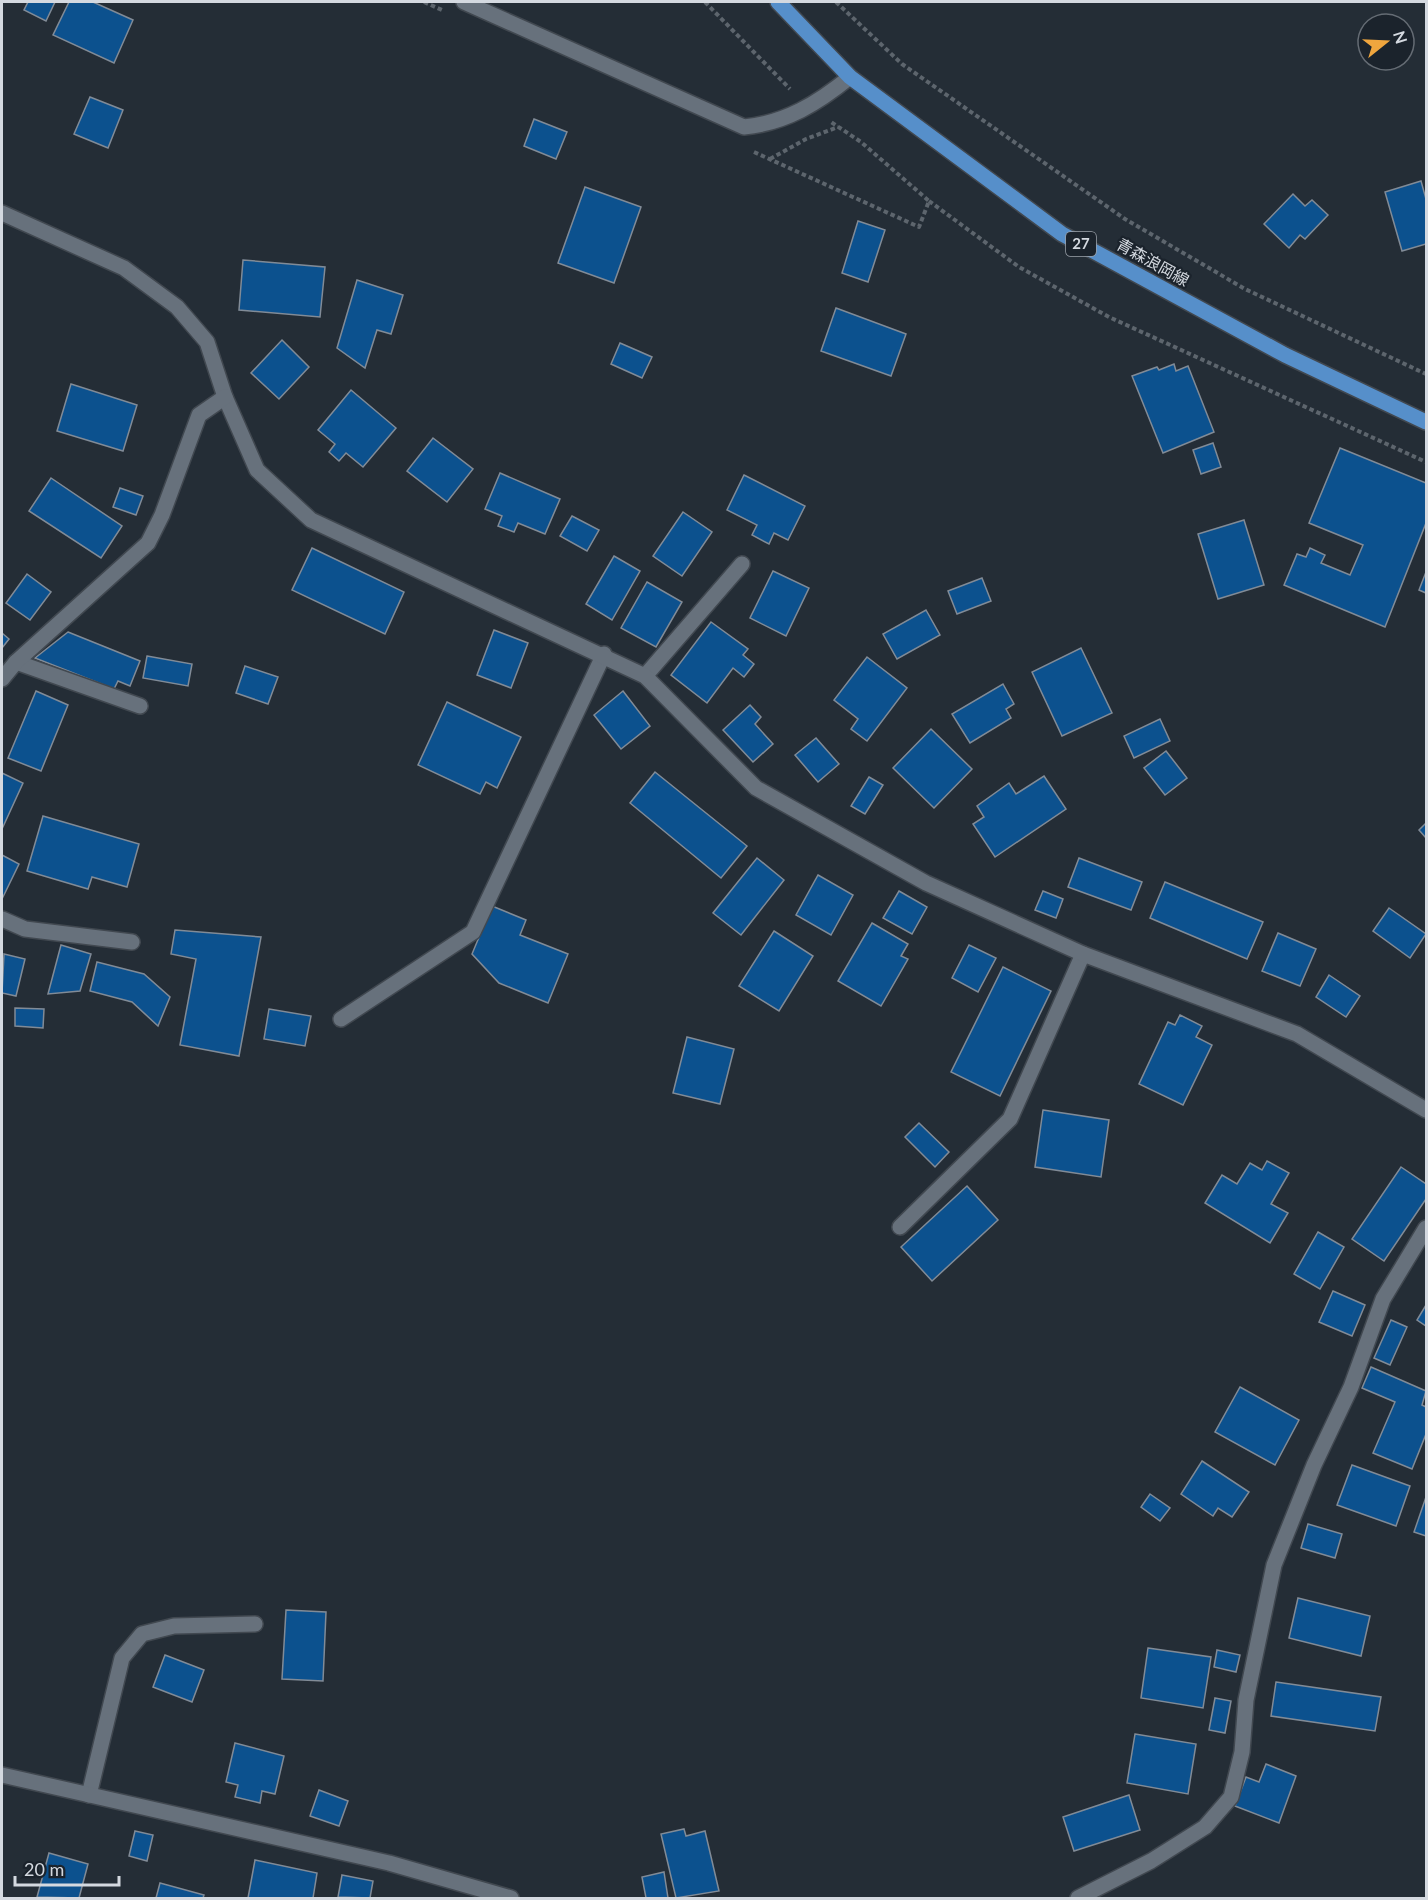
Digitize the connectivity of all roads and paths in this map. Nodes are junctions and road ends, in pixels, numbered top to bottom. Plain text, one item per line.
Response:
1 (464, 2) edge
2 (778, 2) edge
3 (836, 2) edge
4 (850, 76) junction
5 (838, 127) dead end
6 (770, 159) dead end
7 (929, 201) dead end
8 (2, 213) edge
9 (1426, 374) edge
10 (225, 397) junction
11 (1426, 422) edge
12 (1426, 462) edge
13 (742, 564) dead end
14 (603, 654) junction
15 (16, 662) junction
16 (645, 676) junction
17 (2, 679) edge
18 (140, 706) dead end
19 (2, 919) edge
20 (132, 942) dead end
21 (1083, 954) junction
22 (341, 1019) dead end
23 (1426, 1110) edge
24 (900, 1227) dead end
25 (1426, 1228) edge
26 (255, 1624) dead end
27 (2, 1775) edge
28 (89, 1795) junction
29 (511, 1899) edge
30 (1078, 1899) edge

1 - 4 street
2 - 4 main road, 青森浪岡線 / 27
3 - 9 path
4 - 11 main road, 青森浪岡線 / 27
5 - 6 path
7 - 12 path
8 - 10 street
10 - 14 street
10 - 15 street
13 - 16 street
14 - 16 street
14 - 22 street
15 - 17 street
15 - 18 street
16 - 21 street
19 - 20 street
21 - 23 street
21 - 24 street
25 - 30 street
26 - 28 street
27 - 28 street
28 - 29 street

